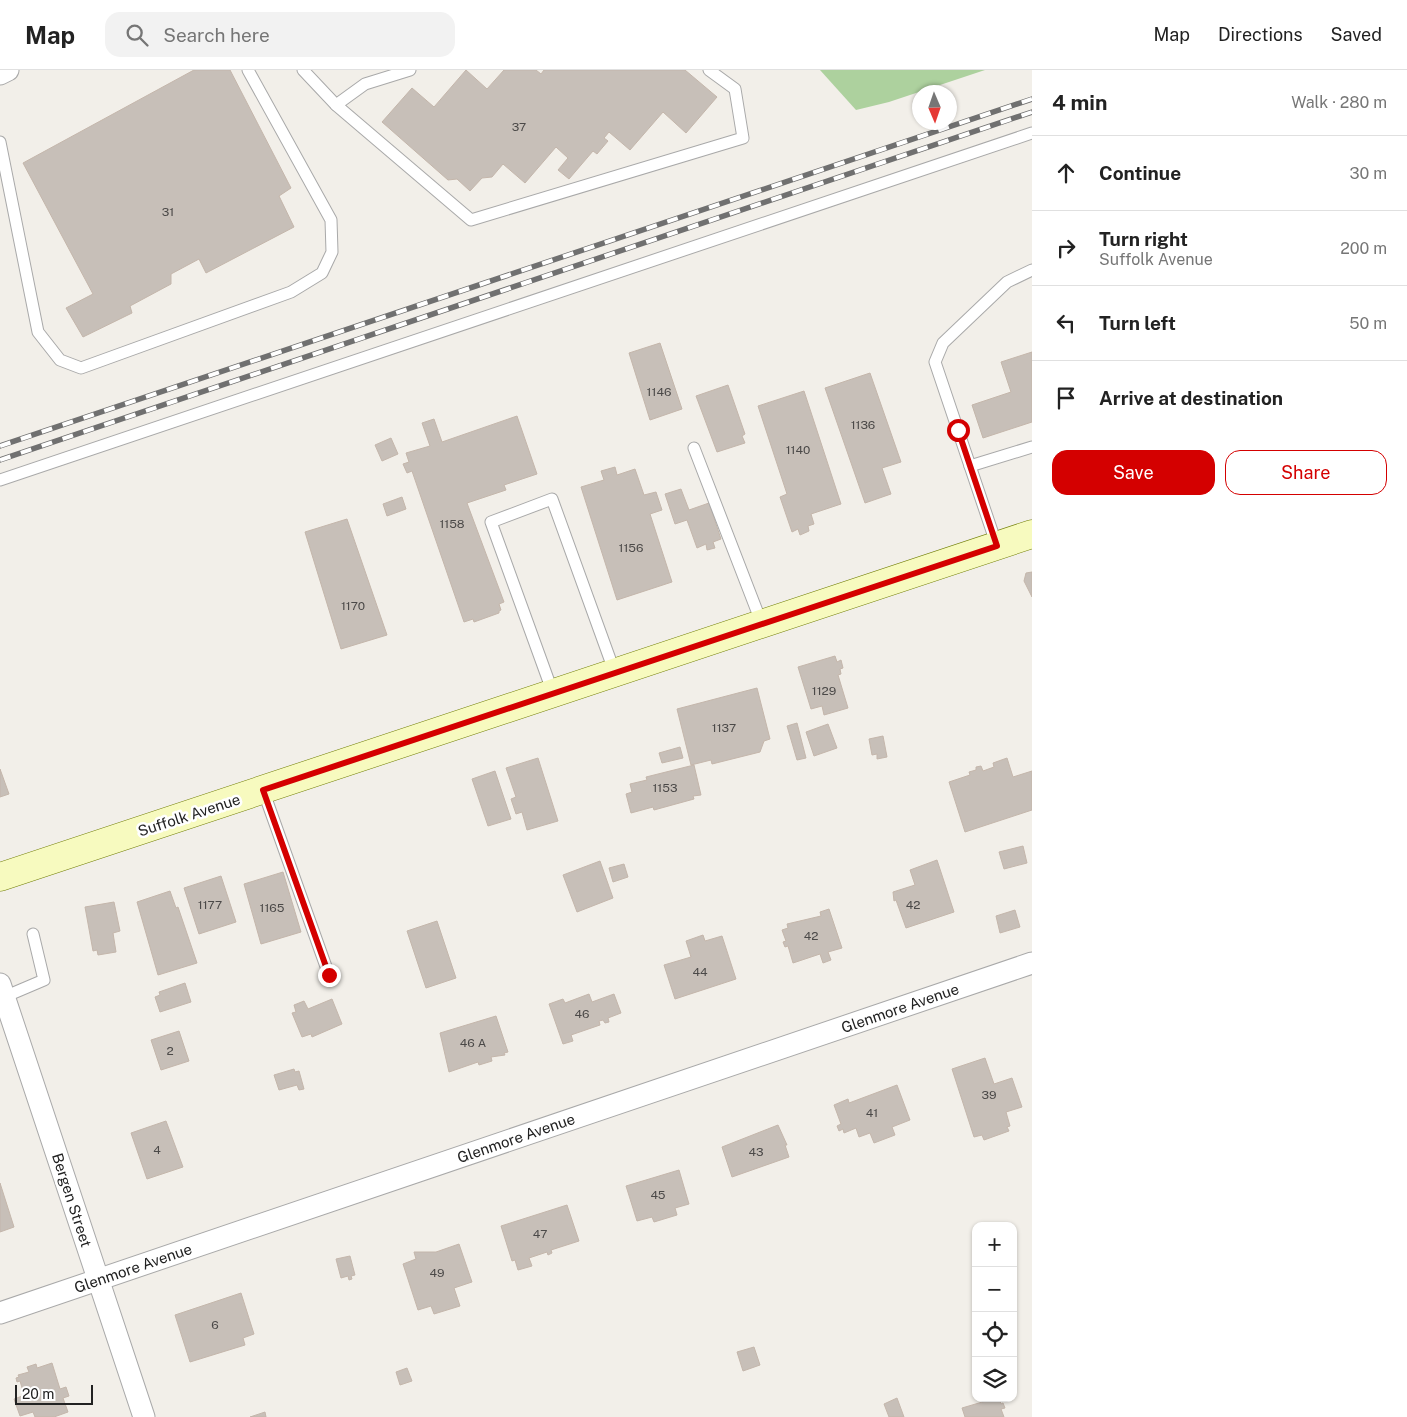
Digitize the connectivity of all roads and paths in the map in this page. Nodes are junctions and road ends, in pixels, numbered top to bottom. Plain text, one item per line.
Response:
1 (8, 70) edge
2 (248, 70) edge
3 (303, 70) edge
4 (410, 70) edge
5 (709, 70) edge
6 (0, 74) edge
7 (336, 105) junction
8 (1032, 133) edge
9 (0, 142) edge
10 (1032, 270) edge
11 (1032, 447) edge
12 (694, 448) dead end
13 (970, 466) junction
14 (0, 480) edge
15 (1032, 534) edge
16 (997, 546) junction
17 (762, 624) junction
18 (615, 673) junction
19 (553, 693) junction
20 (263, 790) junction
21 (0, 877) edge
22 (33, 934) dead end
23 (1032, 963) edge
24 (329, 975) dead end
25 (2, 990) edge
26 (98, 1280) junction
27 (0, 1313) edge
28 (144, 1417) edge

1 - 6 street
2 - 9 lane
3 - 7 lane
4 - 7 lane
5 - 7 lane
8 - 14 lane
10 - 13 lane
11 - 13 lane
12 - 17 lane
13 - 16 lane
15 - 16 main road, Suffolk Avenue
16 - 17 main road, Suffolk Avenue
17 - 18 main road, Suffolk Avenue
18 - 19 main road, Suffolk Avenue
18 - 19 lane
19 - 20 main road, Suffolk Avenue
20 - 21 main road, Suffolk Avenue
20 - 24 lane
22 - 25 lane
23 - 26 street, Glenmore Avenue
25 - 26 street, Bergen Street
26 - 27 street, Glenmore Avenue
26 - 28 street, Bergen Street

